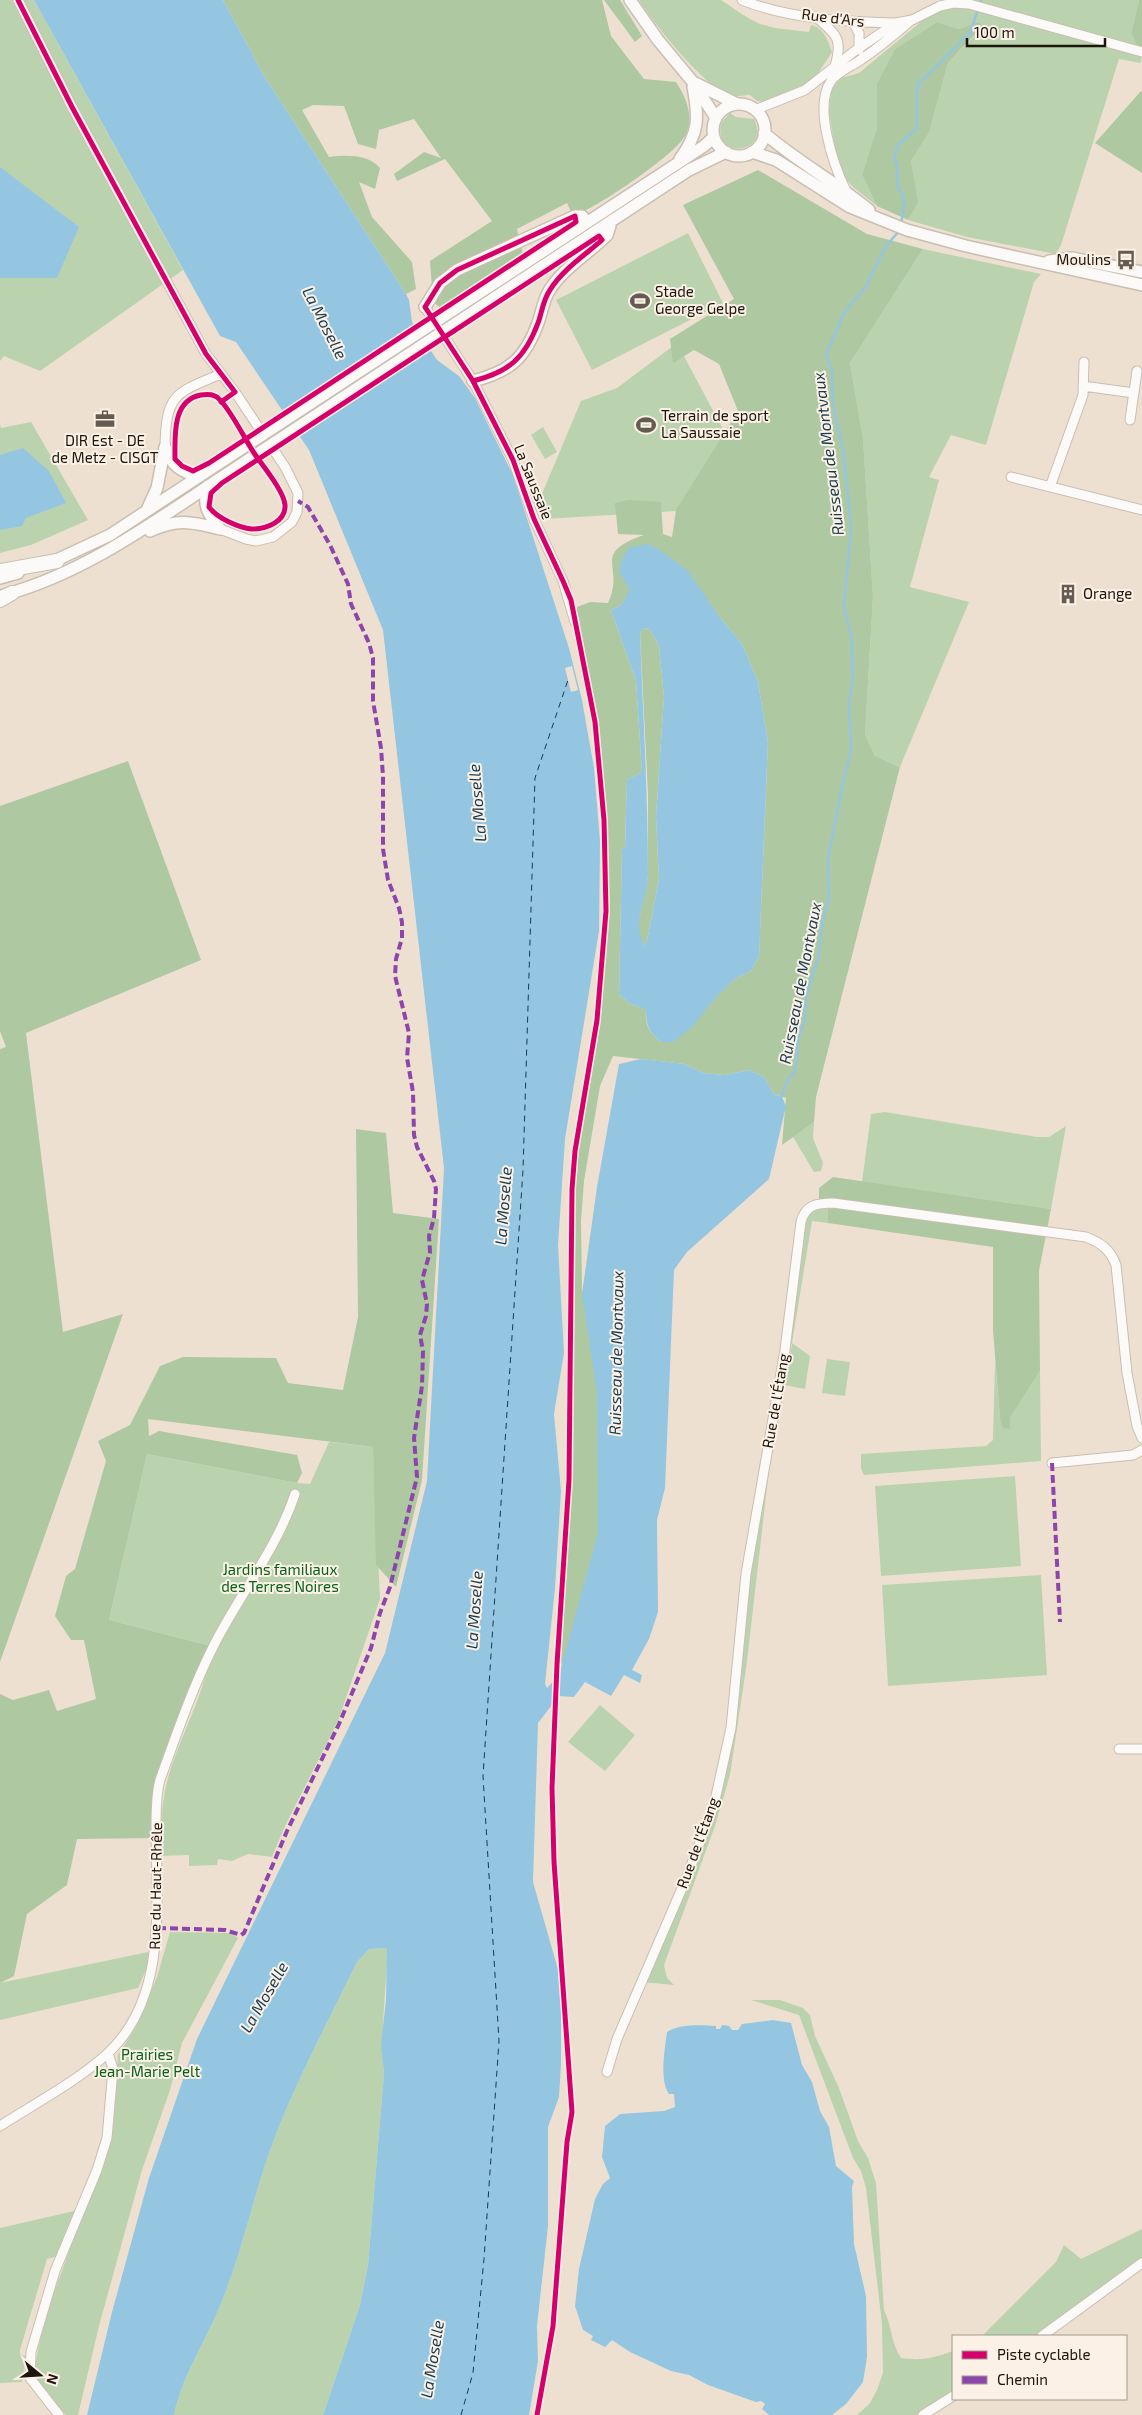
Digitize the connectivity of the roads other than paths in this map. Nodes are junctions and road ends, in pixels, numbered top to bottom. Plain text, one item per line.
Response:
1 (18, 0) edge
2 (630, 0) edge
3 (742, 0) edge
4 (940, 3) edge
5 (816, 17) junction
6 (912, 20) junction
7 (853, 22) junction
8 (896, 23) junction
9 (838, 39) junction
10 (858, 49) junction
11 (1142, 52) edge
12 (864, 57) junction
13 (834, 67) junction
14 (692, 80) junction
15 (737, 104) junction
16 (755, 110) junction
17 (716, 118) junction
18 (764, 133) junction
19 (714, 137) junction
20 (726, 152) junction
21 (752, 152) junction
22 (677, 163) junction
23 (846, 191) junction
24 (876, 216) junction
25 (587, 222) junction
26 (608, 223) junction
27 (1045, 262) junction
28 (1142, 272) edge
29 (1142, 285) edge
30 (425, 307) joint
31 (1084, 362) dead end
32 (1137, 371) dead end
33 (221, 374) junction
34 (473, 381) junction
35 (1083, 386) junction
36 (1134, 393) junction
37 (1130, 420) dead end
38 (165, 447) junction
39 (200, 476) junction
40 (1011, 478) dead end
41 (208, 486) junction
42 (1050, 487) junction
43 (147, 510) junction
44 (1142, 510) edge
45 (220, 529) junction
46 (115, 548) junction
47 (57, 561) junction
48 (0, 571) edge
49 (0, 578) edge
50 (4, 596) edge
51 (575, 622) dead end
52 (1142, 1438) edge
53 (1142, 1450) edge
54 (1052, 1463) dead end
55 (295, 1494) dead end
56 (1119, 1749) dead end
57 (1142, 1749) edge
58 (108, 2053) junction
59 (607, 2072) dead end
60 (0, 2126) edge
61 (1142, 2263) edge
62 (1043, 2335) edge
63 (952, 2397) edge
64 (59, 2415) edge
65 (923, 2415) edge

1 - 33 street
2 - 14 main road
3 - 5 street, Rue d'Ars
4 - 6 street
4 - 11 street
5 - 7 street, Rue d'Ars
5 - 9 street
6 - 8 street
6 - 12 street
7 - 8 street, Rue d'Ars
7 - 10 street
8 - 10 street
9 - 10 street
9 - 13 street
10 - 12 street
10 - 13 street
12 - 23 street
13 - 16 street
14 - 15 main road
14 - 17 main road
14 - 22 main road
15 - 16 main road
15 - 17 main road
16 - 18 main road
17 - 19 main road
18 - 21 main road
18 - 23 main road
19 - 20 main road
19 - 22 main road
20 - 21 main road
20 - 26 main road
21 - 24 main road
22 - 25 main road
23 - 24 main road
24 - 27 main road
25 - 30 main road
25 - 39 main road, bridge
26 - 34 main road
26 - 41 main road, bridge
27 - 28 main road
27 - 29 main road
30 - 34 street, La Saussaie
31 - 35 street
32 - 36 street
33 - 38 street
33 - 45 street
34 - 51 street, La Saussaie
35 - 36 street
35 - 42 street
36 - 37 street
38 - 39 main road
38 - 43 main road
39 - 43 main road
40 - 42 street
41 - 45 main road
41 - 46 main road
42 - 44 street
43 - 47 main road
45 - 46 main road
46 - 50 main road
47 - 48 highway
47 - 49 main road
52 - 59 street, Rue de l'Étang
53 - 54 street
55 - 58 street, Rue du Haut-Rhêle
56 - 57 street
58 - 60 street, Rue du Haut-Rhêle
58 - 64 street
61 - 62 street
63 - 65 street

